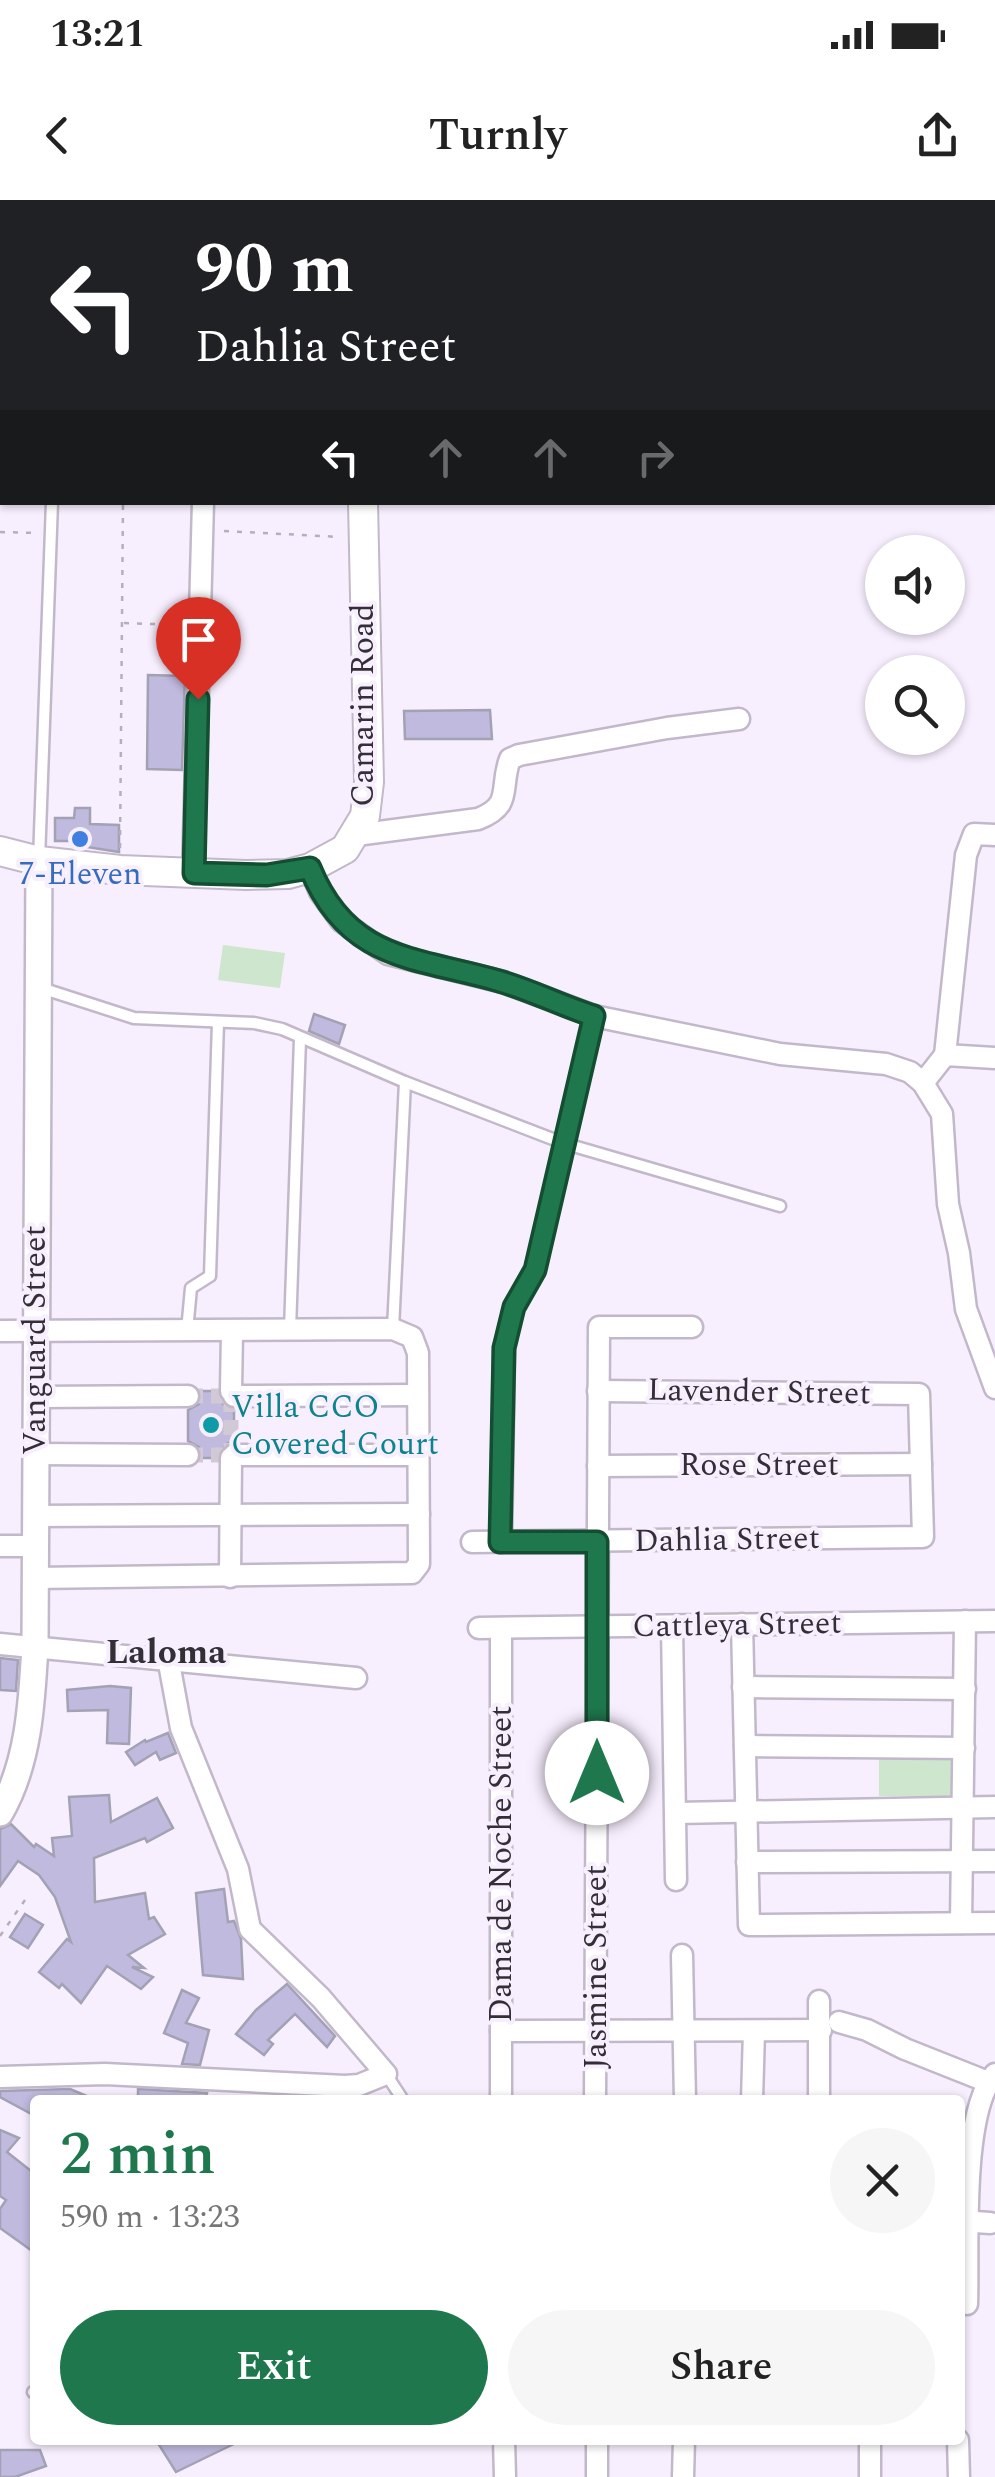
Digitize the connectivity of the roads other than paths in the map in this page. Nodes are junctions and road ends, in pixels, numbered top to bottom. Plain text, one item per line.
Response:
1 (52, 505) edge
2 (203, 505) edge
3 (362, 505) edge
4 (739, 719) dead end
5 (995, 834) edge
6 (356, 835) junction
7 (0, 850) edge
8 (39, 861) junction
9 (310, 868) junction
10 (194, 873) junction
11 (37, 987) junction
12 (594, 1016) junction
13 (218, 1022) junction
14 (300, 1040) junction
15 (945, 1055) junction
16 (995, 1058) edge
17 (405, 1082) junction
18 (923, 1083) junction
19 (562, 1143) junction
20 (780, 1206) dead end
21 (692, 1327) dead end
22 (393, 1329) junction
23 (0, 1331) edge
24 (35, 1331) junction
25 (232, 1331) junction
26 (290, 1331) junction
27 (187, 1332) junction
28 (504, 1348) joint
29 (995, 1388) edge
30 (598, 1391) junction
31 (416, 1395) junction
32 (188, 1396) tunnel mouth
33 (35, 1397) junction
34 (35, 1454) junction
35 (188, 1455) tunnel mouth
36 (417, 1455) junction
37 (921, 1464) junction
38 (598, 1466) junction
39 (419, 1514) junction
40 (230, 1515) junction
41 (35, 1516) junction
42 (472, 1542) dead end
43 (500, 1542) junction
44 (597, 1542) junction
45 (0, 1546) edge
46 (35, 1546) junction
47 (230, 1577) junction
48 (35, 1578) junction
49 (966, 1621) junction
50 (995, 1621) edge
51 (742, 1624) junction
52 (672, 1626) junction
53 (598, 1627) junction
54 (490, 1628) joint
55 (0, 1644) edge
56 (35, 1645) junction
57 (168, 1658) junction
58 (356, 1678) dead end
59 (743, 1687) junction
60 (965, 1689) junction
61 (744, 1746) junction
62 (964, 1748) junction
63 (963, 1807) junction
64 (995, 1807) edge
65 (746, 1812) junction
66 (0, 1813) edge
67 (677, 1813) junction
68 (747, 1862) junction
69 (962, 1862) junction
70 (995, 1862) edge
71 (676, 1880) dead end
72 (995, 1923) edge
73 (960, 1924) junction
74 (682, 1956) dead end
75 (818, 2001) dead end
76 (830, 2026) junction
77 (595, 2030) junction
78 (685, 2030) junction
79 (500, 2031) junction
80 (754, 2031) junction
81 (386, 2074) junction
82 (0, 2077) edge
83 (991, 2078) edge
84 (341, 2093) edge
85 (400, 2095) edge
86 (501, 2095) edge
87 (595, 2095) edge
88 (685, 2095) edge
89 (752, 2095) edge
90 (820, 2095) edge
91 (973, 2221) edge
92 (967, 2304) dead end
93 (504, 2445) edge
94 (597, 2445) edge
95 (684, 2445) edge
96 (870, 2445) edge
97 (958, 2445) edge
98 (504, 2477) edge
99 (597, 2477) edge
100 (683, 2477) edge
101 (870, 2477) edge
102 (959, 2477) edge

1 - 8 lane
2 - 10 street
3 - 6 main road, Camarin Road
4 - 6 street
5 - 15 street
6 - 9 main road, Camarin Road
7 - 8 main road, Camarin Road
8 - 10 main road, Camarin Road
8 - 11 street, Vanguard Street
9 - 10 main road, Camarin Road
9 - 12 street
11 - 13 lane
11 - 24 street, Vanguard Street
12 - 18 street
12 - 19 lane
13 - 14 lane
13 - 27 lane
14 - 17 lane
14 - 26 lane
15 - 16 street
15 - 18 street
17 - 19 lane
17 - 22 lane
18 - 29 street
19 - 20 lane
19 - 28 lane
21 - 30 street, Jasmine Street
22 - 26 street
22 - 31 street
23 - 24 street
24 - 27 street
24 - 33 street, Vanguard Street
25 - 26 street
25 - 27 street
25 - 31 street
28 - 43 street
30 - 37 street, Lavender Street
30 - 38 street, Jasmine Street
31 - 36 street
32 - 33 street
33 - 34 street, Vanguard Street
34 - 35 street
34 - 41 street, Vanguard Street
36 - 39 street
36 - 40 street
37 - 38 street, Rose Street
37 - 44 street, Dahlia Street
38 - 44 street, Jasmine Street
39 - 40 street
39 - 47 street
40 - 41 street
40 - 47 street
41 - 46 street, Vanguard Street
42 - 43 street, Dahlia Street
43 - 44 street, Dahlia Street
44 - 53 street, Jasmine Street
45 - 46 street
46 - 48 street, Vanguard Street
47 - 48 street
48 - 56 street, Vanguard Street
49 - 50 street, Cattleya Street
49 - 51 street, Cattleya Street
49 - 60 street
51 - 52 street, Cattleya Street
51 - 59 street
52 - 53 street, Cattleya Street
52 - 67 street
53 - 54 street, Cattleya Street
53 - 77 street, Jasmine Street
54 - 79 street, Dama de Noche Street
55 - 56 street
56 - 57 street
56 - 66 street, Vanguard Street
57 - 58 street
57 - 81 street
59 - 60 street
59 - 61 street
60 - 62 street
61 - 62 street
61 - 65 street
62 - 63 street
63 - 64 street
63 - 65 street
63 - 69 street
65 - 67 street
65 - 68 street
67 - 71 street
68 - 69 street
68 - 73 street
69 - 70 street
69 - 73 street
72 - 73 street
74 - 78 street
75 - 76 street
76 - 80 street
76 - 83 street
76 - 90 street
77 - 78 street
77 - 79 street
77 - 87 street, Jasmine Street
78 - 80 street
78 - 88 street
79 - 86 street, Dama de Noche Street
80 - 89 street
81 - 84 street
81 - 85 lane
82 - 84 street
83 - 91 street
91 - 92 street
93 - 98 street
94 - 99 street
95 - 100 street
96 - 101 street
97 - 102 street

